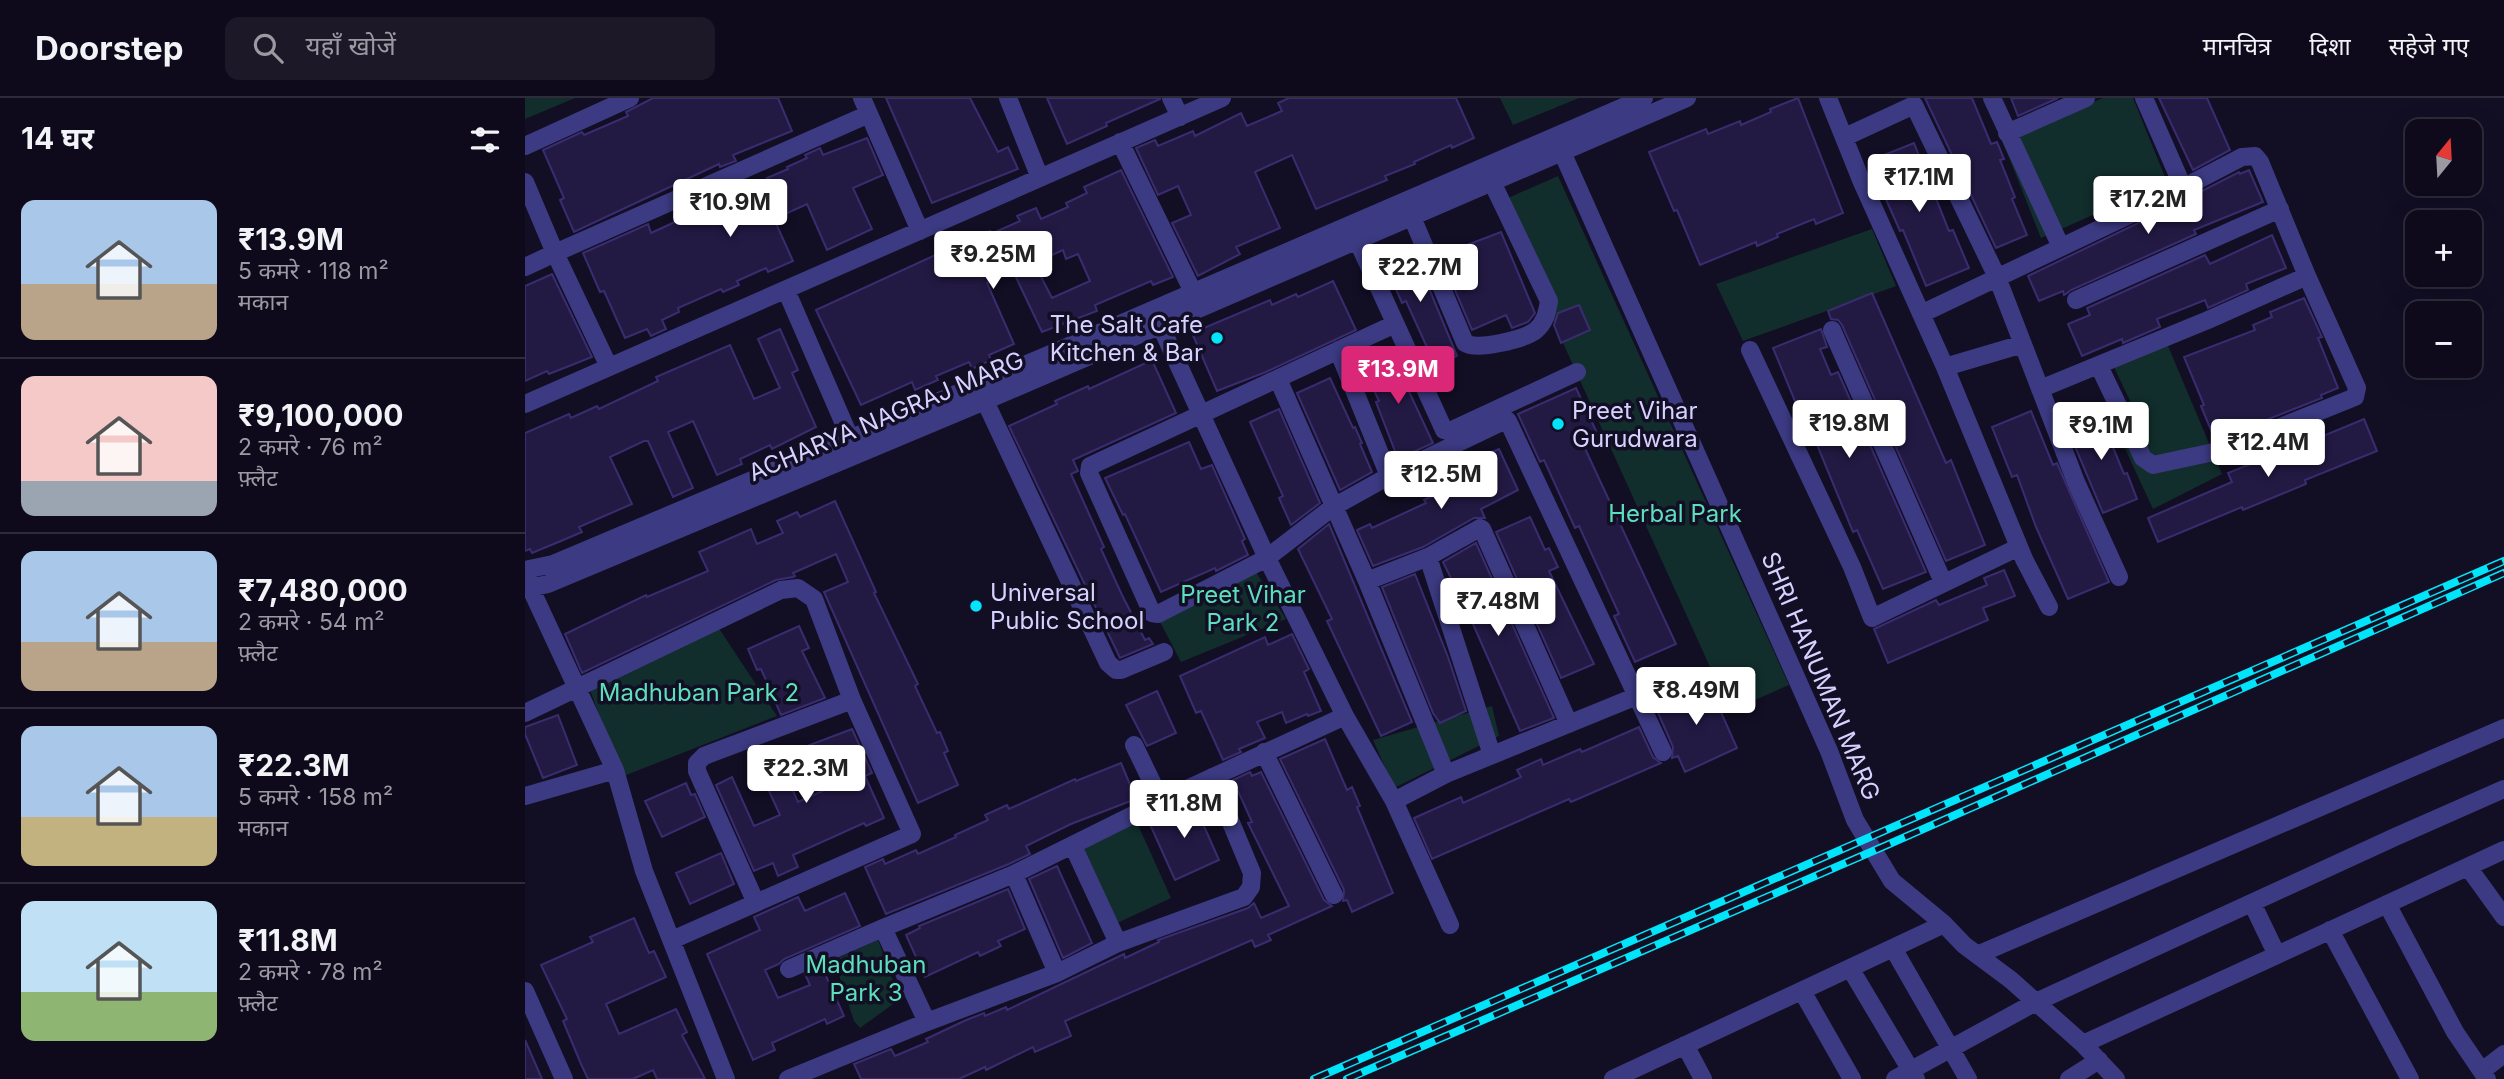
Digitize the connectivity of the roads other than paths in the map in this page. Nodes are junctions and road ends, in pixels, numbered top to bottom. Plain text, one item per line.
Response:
1 (630, 98) edge
2 (1008, 98) edge
3 (1171, 98) edge
4 (1222, 98) edge
5 (1644, 98) edge
6 (1687, 98) edge
7 (1828, 98) edge
8 (1992, 98) edge
9 (2086, 98) edge
10 (2144, 98) edge
11 (1922, 102) edge
12 (866, 106) edge
13 (1179, 117) junction
14 (2007, 133) junction
15 (1845, 137) junction
16 (1121, 142) junction
17 (1559, 144) junction
18 (525, 146) edge
19 (1040, 178) junction
20 (525, 182) edge
21 (1492, 182) junction
22 (2183, 187) junction
23 (2280, 209) junction
24 (1412, 217) junction
25 (920, 231) junction
26 (1354, 233) junction
27 (2061, 247) junction
28 (555, 253) junction
29 (525, 267) edge
30 (2307, 276) junction
31 (1997, 277) junction
32 (786, 290) junction
33 (1193, 292) junction
34 (2076, 300) dead end
35 (1921, 314) junction
36 (1157, 318) junction
37 (1395, 324) junction
38 (1832, 330) dead end
39 (2023, 344) junction
40 (1338, 350) junction
41 (1750, 350) dead end
42 (2099, 366) junction
43 (609, 367) junction
44 (1945, 368) junction
45 (1577, 372) dead end
46 (1277, 379) junction
47 (2040, 389) junction
48 (985, 401) junction
49 (525, 404) edge
50 (1202, 414) junction
51 (853, 447) junction
52 (1389, 476) junction
53 (1333, 507) junction
54 (2019, 547) junction
55 (1428, 557) junction
56 (1267, 558) junction
57 (527, 570) edge
58 (2119, 577) dead end
59 (1367, 581) junction
60 (1943, 582) junction
61 (528, 589) edge
62 (2049, 607) dead end
63 (1164, 652) dead end
64 (576, 688) junction
65 (1637, 696) junction
66 (852, 700) junction
67 (525, 713) edge
68 (1345, 716) junction
69 (1569, 724) junction
70 (2504, 729) edge
71 (1134, 745) dead end
72 (1264, 752) junction
73 (1663, 752) dead end
74 (1492, 755) junction
75 (615, 770) junction
76 (1446, 774) junction
77 (1212, 778) junction
78 (2504, 789) edge
79 (525, 796) edge
80 (1161, 801) junction
81 (1394, 801) junction
82 (1073, 846) junction
83 (2504, 850) edge
84 (2468, 867) junction
85 (1014, 874) junction
86 (1335, 895) dead end
87 (757, 902) junction
88 (2252, 903) junction
89 (2387, 904) junction
90 (2504, 917) edge
91 (1944, 924) junction
92 (1451, 925) dead end
93 (883, 928) junction
94 (2330, 930) junction
95 (672, 940) junction
96 (1118, 943) junction
97 (1893, 948) junction
98 (1977, 955) junction
99 (2277, 955) junction
100 (789, 968) dead end
101 (1850, 968) junction
102 (1056, 973) junction
103 (525, 991) edge
104 (1802, 991) junction
105 (2036, 1002) junction
106 (927, 1022) junction
107 (2083, 1044) junction
108 (1685, 1045) junction
109 (1951, 1049) junction
110 (2504, 1054) edge
111 (2099, 1060) junction
112 (2484, 1075) edge
113 (1907, 1076) edge
114 (564, 1079) edge
115 (726, 1079) edge
116 (788, 1079) edge
117 (1613, 1079) edge
118 (1703, 1079) edge
119 (1852, 1079) edge
120 (1968, 1079) edge
121 (2069, 1079) edge
122 (2116, 1079) edge
123 (2410, 1079) edge

1 - 18 street
2 - 19 street
3 - 13 street
4 - 13 street
5 - 17 street, ACHARYA NAGRAJ MARG
6 - 17 street, ACHARYA NAGRAJ MARG
7 - 15 street
8 - 14 street
9 - 14 street
10 - 22 street
11 - 15 street
11 - 31 street
12 - 25 street
12 - 28 street
13 - 16 street
14 - 27 street
15 - 35 street
16 - 19 street
16 - 33 street
17 - 21 street, ACHARYA NAGRAJ MARG
17 - 26 street, ACHARYA NAGRAJ MARG
17 - 91 street, SHRI HANUMAN MARG
19 - 25 street
20 - 28 street
21 - 24 street, ACHARYA NAGRAJ MARG
21 - 24 street
22 - 23 street
22 - 27 street
23 - 30 street
23 - 34 street
24 - 26 street, ACHARYA NAGRAJ MARG
25 - 32 street
26 - 33 street, ACHARYA NAGRAJ MARG
26 - 36 street, ACHARYA NAGRAJ MARG
26 - 37 street
27 - 31 street
28 - 29 street
28 - 43 street
30 - 42 street
30 - 42 street
31 - 35 street
31 - 39 street
32 - 43 street
32 - 51 street
33 - 36 street, ACHARYA NAGRAJ MARG
35 - 44 street
36 - 48 street, ACHARYA NAGRAJ MARG
36 - 50 street
36 - 51 street, ACHARYA NAGRAJ MARG
37 - 40 street
37 - 45 street
38 - 60 street
39 - 44 street
39 - 47 street
40 - 46 street
40 - 52 street
41 - 60 street
42 - 47 street
43 - 49 street
44 - 54 street
46 - 50 street
46 - 53 street
47 - 58 street
48 - 51 street, ACHARYA NAGRAJ MARG
48 - 63 street
50 - 56 street
50 - 56 street
51 - 57 street, ACHARYA NAGRAJ MARG
51 - 61 street, ACHARYA NAGRAJ MARG
52 - 53 street
52 - 65 street
53 - 56 street
53 - 59 street
54 - 60 street
54 - 62 street
55 - 59 street
55 - 69 street
55 - 74 street
56 - 68 street
57 - 61 street
59 - 76 street
61 - 64 street
64 - 66 street
64 - 67 street
64 - 75 street
65 - 69 street
65 - 73 street
66 - 87 street
66 - 87 street
68 - 72 street
68 - 81 street
69 - 74 street
70 - 98 street
71 - 80 street
72 - 77 street
72 - 86 street
74 - 76 street
75 - 79 street
75 - 95 street
76 - 81 street
77 - 80 street
77 - 96 street
78 - 88 street
80 - 82 street
81 - 92 street
82 - 85 street
82 - 96 street
83 - 84 street
84 - 89 street
84 - 90 street
85 - 93 street
85 - 102 street
87 - 95 street
88 - 99 street
88 - 105 street
89 - 94 street
89 - 112 street
91 - 97 street
91 - 98 street, SHRI HANUMAN MARG
93 - 100 street
93 - 106 street
94 - 99 street
94 - 123 street
95 - 115 street
96 - 102 street
97 - 101 street
97 - 109 street
98 - 105 street, SHRI HANUMAN MARG
99 - 107 street
101 - 104 street
101 - 113 street
102 - 106 street
103 - 114 street
104 - 108 street
104 - 119 street
105 - 107 street, SHRI HANUMAN MARG
105 - 109 street
106 - 116 street
107 - 111 street, SHRI HANUMAN MARG
108 - 117 street
108 - 118 street
109 - 113 street
109 - 120 street
110 - 112 street
111 - 121 street
111 - 122 street, SHRI HANUMAN MARG

